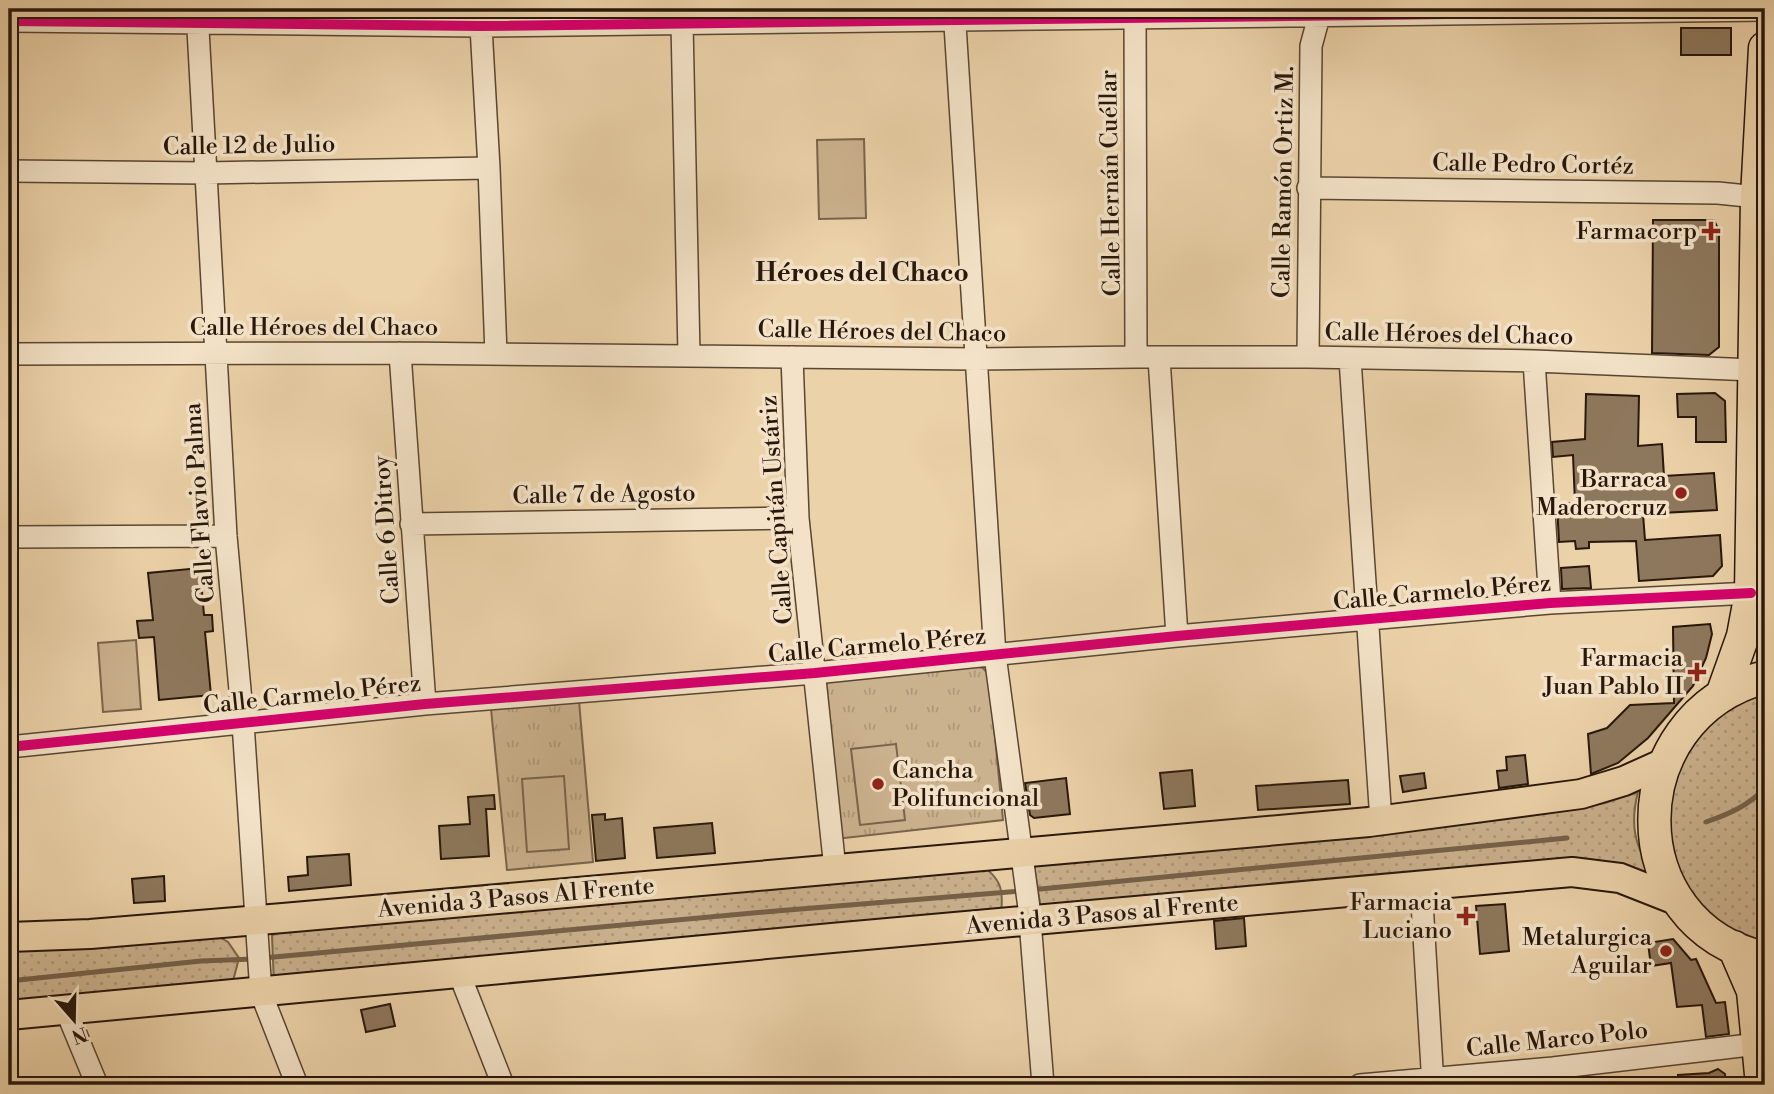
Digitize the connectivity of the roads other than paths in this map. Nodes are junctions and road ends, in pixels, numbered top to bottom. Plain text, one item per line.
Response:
1 (1765, 10) edge
2 (1320, 12) edge
3 (1135, 13) edge
4 (954, 14) edge
5 (758, 15) edge
6 (197, 16) edge
7 (480, 17) edge
8 (9, 21) edge
9 (682, 23) junction
10 (1765, 48) edge
11 (489, 168) junction
12 (9, 171) edge
13 (205, 173) junction
14 (1308, 188) junction
15 (1757, 197) junction
16 (215, 352) junction
17 (400, 352) junction
18 (9, 354) edge
19 (496, 354) junction
20 (689, 355) junction
21 (792, 357) junction
22 (1136, 357) junction
23 (1159, 358) junction
24 (1308, 358) junction
25 (975, 359) junction
26 (1350, 359) junction
27 (1534, 361) junction
28 (1754, 370) junction
29 (798, 518) junction
30 (411, 524) junction
31 (226, 536) junction
32 (9, 537) edge
33 (1751, 593) junction
34 (1550, 603) junction
35 (1368, 620) junction
36 (1177, 636) junction
37 (995, 654) junction
38 (814, 673) junction
39 (1765, 677) edge
40 (1722, 695) junction
41 (425, 704) junction
42 (243, 723) junction
43 (9, 747) edge
44 (1664, 763) junction
45 (1381, 821) junction
46 (1023, 861) junction
47 (835, 869) junction
48 (1421, 886) junction
49 (1681, 902) junction
50 (1030, 914) junction
51 (256, 930) junction
52 (9, 937) edge
53 (1734, 947) junction
54 (1765, 958) edge
55 (459, 973) junction
56 (261, 985) junction
57 (66, 1010) junction
58 (9, 1016) edge
59 (1758, 1044) junction
60 (1554, 1076) edge
61 (1433, 1081) edge
62 (97, 1085) edge
63 (297, 1085) edge
64 (503, 1085) edge
65 (1043, 1085) edge
66 (1360, 1085) edge
67 (1762, 1085) edge

1 - 2 street
2 - 3 street
2 - 14 street, Calle Ramón Ortiz M.
3 - 4 street
3 - 22 street, Calle Hernán Cuéllar
4 - 5 street
4 - 25 street
5 - 9 street
6 - 7 street
6 - 8 street
6 - 13 street, Calle Flavio Palma
7 - 9 street
7 - 11 street
9 - 20 street
10 - 15 highway
11 - 13 street, Calle 12 de Julio
11 - 19 street
12 - 13 street, Calle 12 de Julio
13 - 16 street, Calle Flavio Palma
14 - 15 street, Calle Pedro Cortéz
14 - 24 street, Calle Ramón Ortiz M.
15 - 28 highway
16 - 17 street, Calle Héroes del Chaco
16 - 18 street, Calle Héroes del Chaco
16 - 31 street, Calle Flavio Palma
17 - 19 street, Calle Héroes del Chaco
17 - 30 street, Calle 6 Ditroy
19 - 20 street, Calle Héroes del Chaco
20 - 21 street, Calle Héroes del Chaco
21 - 25 street, Calle Héroes del Chaco
21 - 29 street, Calle Capitán Ustáriz
22 - 23 street, Calle Héroes del Chaco
22 - 25 street, Calle Héroes del Chaco
23 - 24 street, Calle Héroes del Chaco
23 - 36 street
24 - 26 street, Calle Héroes del Chaco
25 - 37 street
26 - 27 street, Calle Héroes del Chaco
26 - 35 street
27 - 28 street, Calle Héroes del Chaco
27 - 34 street
28 - 33 highway
29 - 30 street, Calle 7 de Agosto
29 - 38 street, Calle Capitán Ustáriz
30 - 41 street, Calle 6 Ditroy
31 - 32 street
31 - 42 street, Calle Flavio Palma
33 - 34 street, Calle Carmelo Pérez
33 - 40 highway
34 - 35 street, Calle Carmelo Pérez
35 - 36 street, Calle Carmelo Pérez
35 - 45 street
36 - 37 street, Calle Carmelo Pérez
37 - 38 street, Calle Carmelo Pérez
37 - 46 street
38 - 41 street, Calle Carmelo Pérez
38 - 47 street, Calle Capitán Ustáriz
39 - 40 highway
40 - 44 highway
41 - 42 street, Calle Carmelo Pérez
42 - 43 street, Calle Carmelo Pérez
42 - 51 street, Calle Flavio Palma
44 - 45 main road
44 - 49 highway
45 - 46 main road
46 - 47 main road, Avenida 3 Pasos Al Frente
46 - 50 street
47 - 51 main road, Avenida 3 Pasos Al Frente
48 - 49 main road, Avenida 3 Pasos al Frente
48 - 50 main road, Avenida 3 Pasos al Frente
48 - 61 street
49 - 53 highway
50 - 55 main road, Avenida 3 Pasos al Frente
50 - 65 street
51 - 52 main road, Avenida 3 Pasos Al Frente
51 - 56 street, Calle Flavio Palma
53 - 54 highway
53 - 59 highway
55 - 56 main road
55 - 64 street
56 - 57 main road
56 - 63 street, Calle Flavio Palma
57 - 58 main road
57 - 62 street
59 - 60 street, Calle Marco Polo
59 - 67 highway
60 - 61 street, Calle Marco Polo
61 - 66 street, Calle Marco Polo

